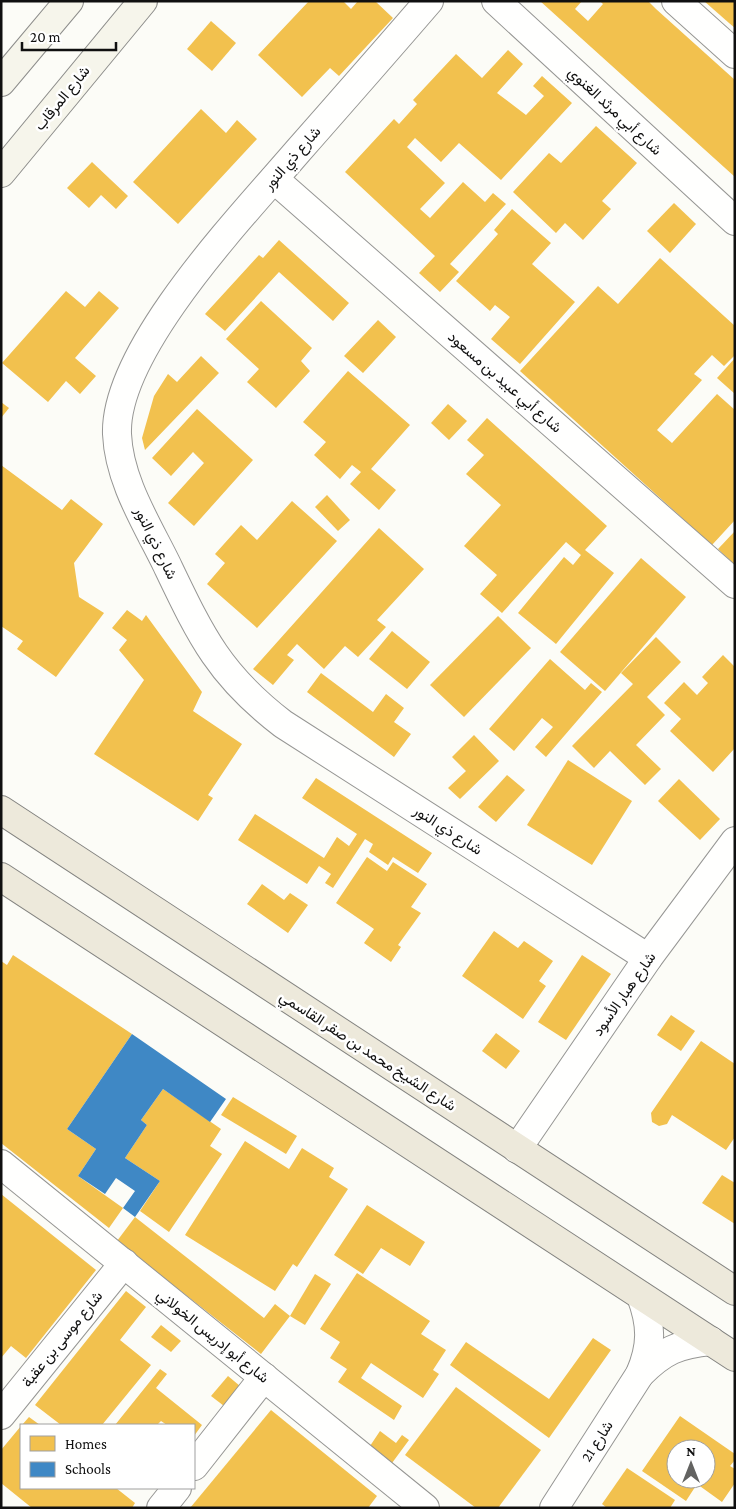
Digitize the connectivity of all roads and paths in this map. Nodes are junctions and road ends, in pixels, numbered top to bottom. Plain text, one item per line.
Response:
1 (69, 1) edge
2 (143, 1) edge
3 (429, 1) edge
4 (496, 1) edge
5 (676, 1) edge
6 (735, 54) edge
7 (1, 82) edge
8 (1, 173) edge
9 (274, 179) junction
10 (735, 221) edge
11 (735, 584) edge
12 (1, 810) edge
13 (735, 841) edge
14 (1, 877) edge
15 (648, 958) junction
16 (518, 1149) junction
17 (1, 1164) edge
18 (124, 1263) junction
19 (735, 1291) edge
20 (642, 1296) junction
21 (711, 1341) junction
22 (735, 1357) edge
23 (640, 1374) junction
24 (264, 1377) junction
25 (1, 1414) edge
26 (195, 1465) edge
27 (176, 1489) edge
28 (412, 1504) edge
29 (161, 1508) edge
30 (554, 1508) edge

1 - 7 main road
2 - 8 main road, شارع المرقاب
3 - 9 street, شارع ذي النور
4 - 10 street, شارع أبي مرثد الغنوي
5 - 6 street
9 - 11 street, شارع أبي عبيد بن مسعود
9 - 15 street, شارع ذي النور
12 - 16 main road, شارع الشيخ محمد بن صقر القاسمي
13 - 15 street, شارع هبار الأسود
14 - 20 main road
15 - 16 street, شارع هبار الأسود
16 - 19 main road, شارع الشيخ محمد بن صقر القاسمي
17 - 18 street, شارع أبو إدريس الخولاني
18 - 24 street, شارع أبو إدريس الخولاني
18 - 25 street, شارع موسى بن عقبة
20 - 21 main road
20 - 23 street, شارع 21
21 - 22 main road
21 - 23 street, شارع 21
23 - 30 street, شارع 21
24 - 26 street
24 - 28 street, شارع أبو إدريس الخولاني
27 - 29 street

